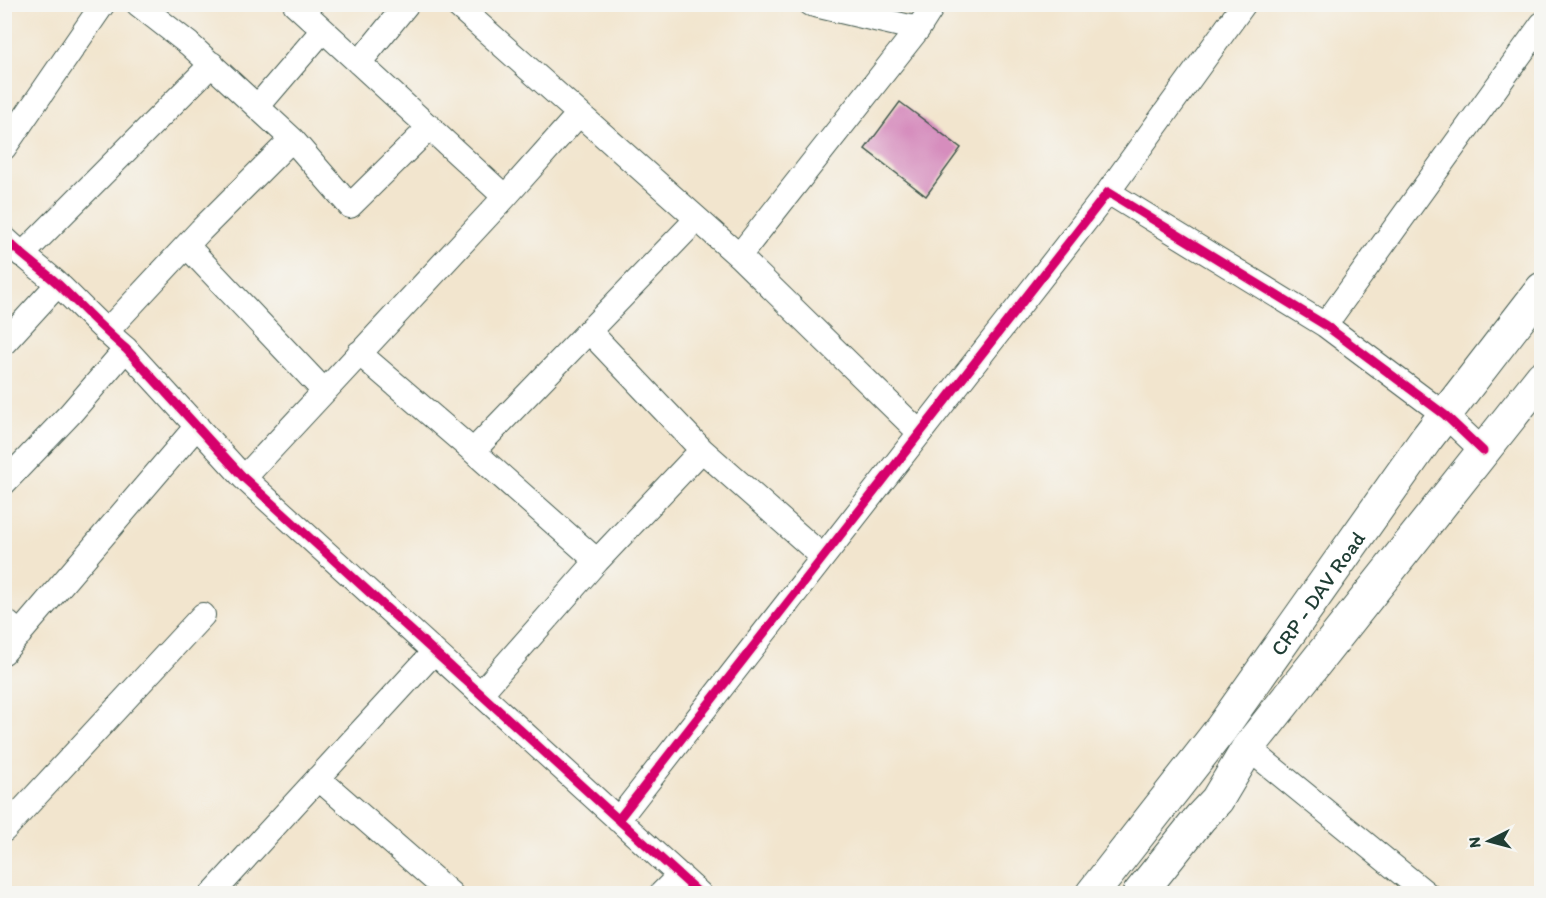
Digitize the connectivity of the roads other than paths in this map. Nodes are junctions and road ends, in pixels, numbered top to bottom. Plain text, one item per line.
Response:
1 (103, 4) edge
2 (138, 4) edge
3 (295, 4) edge
4 (407, 4) edge
5 (456, 4) edge
6 (811, 4) edge
7 (934, 4) edge
8 (1244, 4) edge
9 (1542, 24) edge
10 (918, 28) junction
11 (323, 30) junction
12 (359, 63) junction
13 (212, 64) junction
14 (258, 106) junction
15 (579, 114) junction
16 (430, 128) junction
17 (292, 139) junction
18 (4, 148) edge
19 (1108, 192) junction
20 (505, 197) junction
21 (697, 219) junction
22 (4, 238) edge
23 (187, 246) junction
24 (22, 255) junction
25 (739, 256) junction
26 (58, 284) junction
27 (1542, 289) edge
28 (1324, 325) junction
29 (589, 331) junction
30 (106, 332) junction
31 (4, 343) edge
32 (126, 349) junction
33 (359, 353) junction
34 (1542, 377) edge
35 (324, 391) junction
36 (1445, 415) junction
37 (197, 426) junction
38 (920, 433) junction
39 (702, 450) junction
40 (473, 451) junction
41 (1483, 451) junction
42 (244, 478) junction
43 (4, 483) edge
44 (823, 557) junction
45 (597, 561) junction
46 (203, 615) dead end
47 (10, 636) edge
48 (434, 652) junction
49 (480, 694) junction
50 (1248, 748) junction
51 (318, 778) junction
52 (618, 820) junction
53 (4, 830) edge
54 (680, 875) junction
55 (212, 894) edge
56 (450, 894) edge
57 (661, 894) edge
58 (700, 894) edge
59 (1092, 894) edge
60 (1139, 894) edge
61 (1427, 894) edge

1 - 18 street
2 - 13 street
3 - 11 street
4 - 12 street
5 - 15 street
6 - 10 street
7 - 10 street
8 - 19 street
9 - 28 street
10 - 25 street
11 - 12 street
11 - 14 street
12 - 16 street
13 - 14 street
13 - 24 street
14 - 17 street
15 - 20 street
15 - 21 street
16 - 17 street
16 - 20 street
17 - 23 street
19 - 28 street
19 - 38 street
20 - 33 street
21 - 25 street
21 - 29 street
22 - 24 street
23 - 30 street
23 - 35 street
24 - 26 street
25 - 38 street
26 - 30 street
26 - 31 street
27 - 36 street, CRP - DAV Road
28 - 36 street
29 - 39 street
29 - 40 street
30 - 32 street
32 - 37 street
32 - 43 street
33 - 35 street
33 - 40 street
34 - 41 street, CRP - DAV Road
35 - 42 street
36 - 41 street
36 - 59 street, CRP - DAV Road
37 - 42 street
37 - 47 street
38 - 44 street
39 - 44 street
39 - 45 street
40 - 45 street
41 - 50 street, CRP - DAV Road
42 - 48 street
44 - 52 street
45 - 49 street
46 - 53 street
48 - 49 street
48 - 51 street
49 - 52 street
50 - 60 street, CRP - DAV Road
50 - 61 street
51 - 55 street
51 - 56 street
52 - 54 street
54 - 57 street
54 - 58 street

